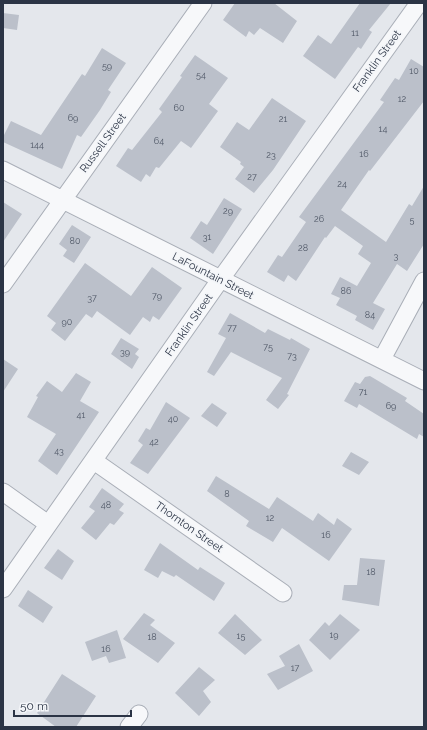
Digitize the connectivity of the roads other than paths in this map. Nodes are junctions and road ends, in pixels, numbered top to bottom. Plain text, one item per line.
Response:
1 (203, 3) edge
2 (420, 7) edge
3 (3, 170) edge
4 (62, 200) junction
5 (220, 280) junction
6 (424, 280) edge
7 (3, 284) edge
8 (382, 359) junction
9 (424, 381) edge
10 (94, 461) junction
11 (3, 492) edge
12 (48, 524) junction
13 (3, 589) edge
14 (283, 593) dead end

1 - 4 street, Russell Street
2 - 5 street, Franklin Street
3 - 4 street, LaFountain Street
4 - 5 street, LaFountain Street
4 - 7 street, Russell Street
5 - 8 street, LaFountain Street
5 - 10 street, Franklin Street
6 - 8 street
8 - 9 street, LaFountain Street
10 - 12 street, Franklin Street
10 - 14 street, Thornton Street
11 - 12 street
12 - 13 street, Franklin Street

